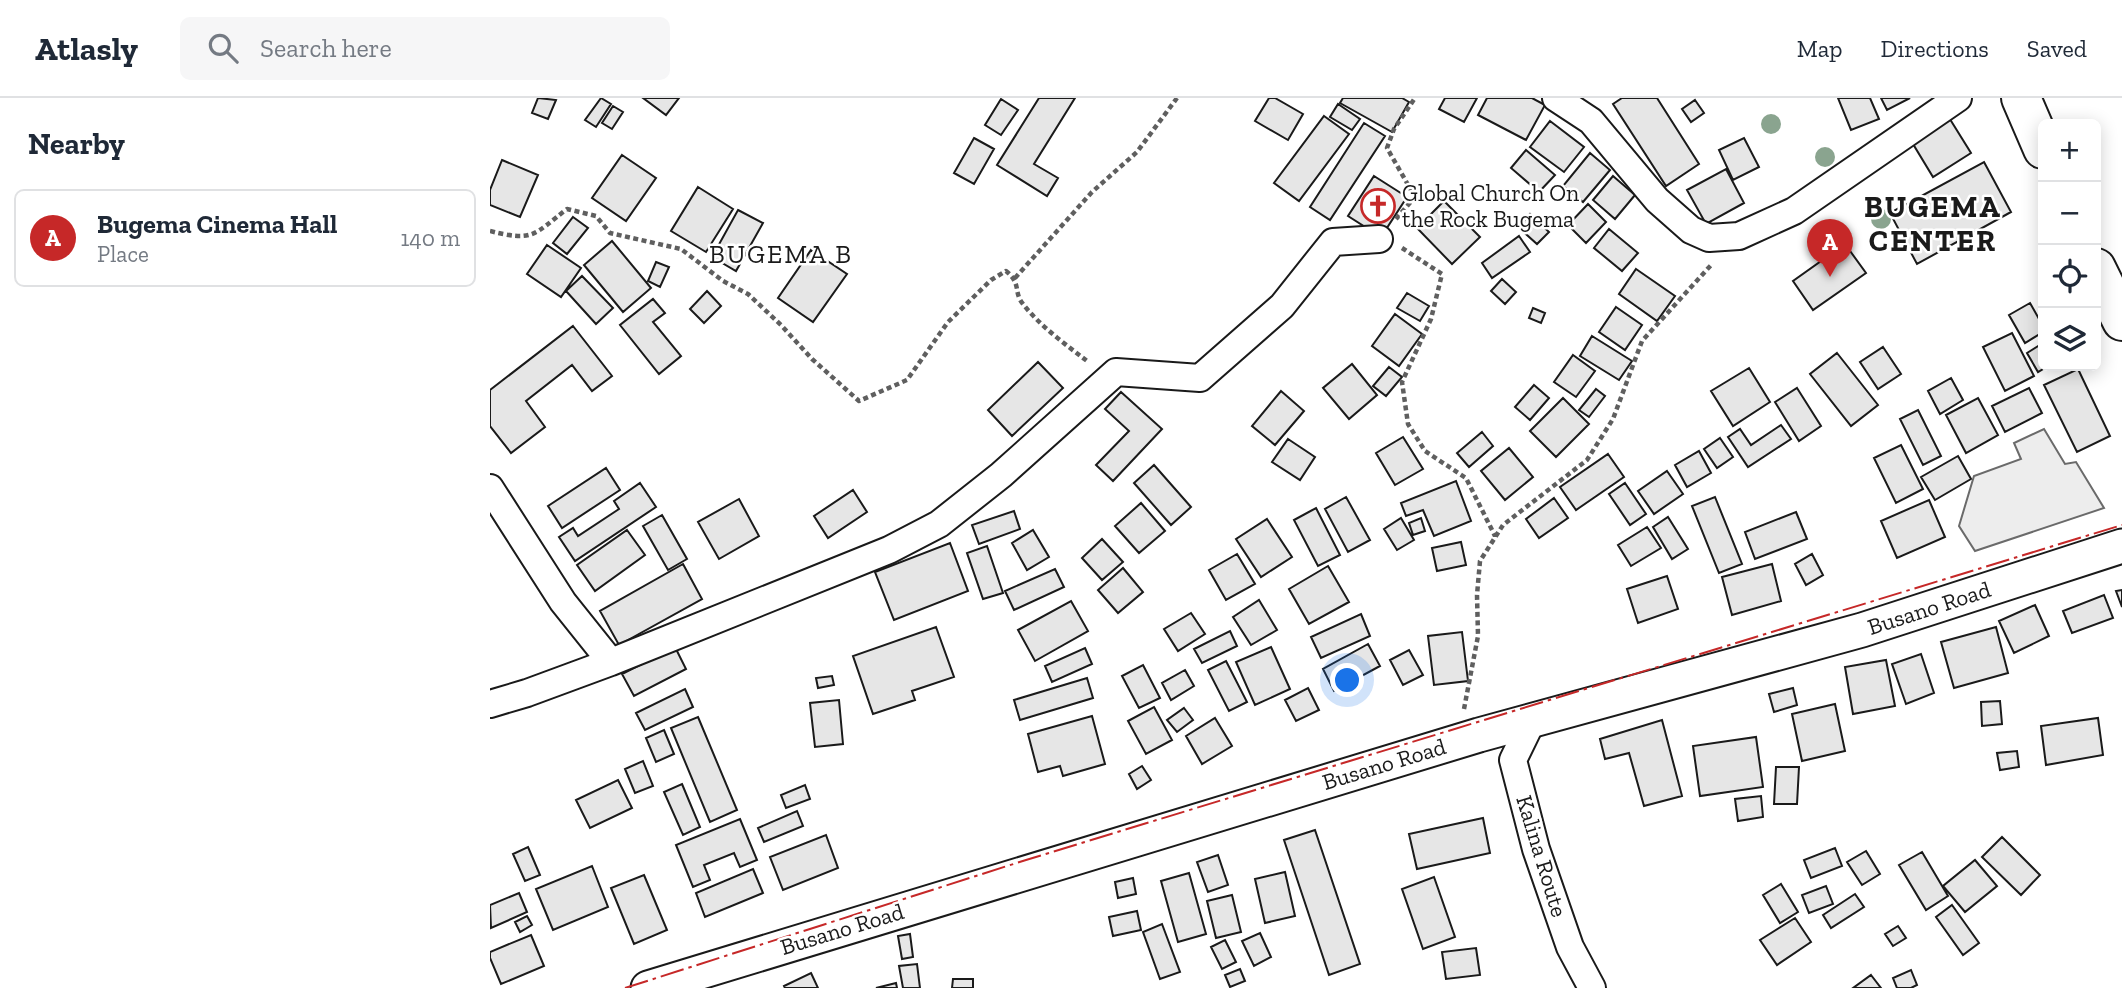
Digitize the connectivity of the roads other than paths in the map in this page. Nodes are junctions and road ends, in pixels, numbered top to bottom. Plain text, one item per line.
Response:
1 (1556, 98) edge
2 (1958, 98) edge
3 (2021, 98) edge
4 (2038, 137) edge
5 (1379, 239) road end
6 (2101, 278) edge
7 (2122, 321) edge
8 (490, 488) edge
9 (2122, 546) edge
10 (611, 662) junction
11 (490, 704) edge
12 (1531, 723) junction
13 (648, 988) edge
14 (1592, 988) edge

1 - 2 street
3 - 4 main road
5 - 10 street
6 - 7 main road
8 - 10 street
9 - 12 street, Busano Road
10 - 11 street
12 - 13 street, Busano Road
12 - 14 street, Kalina Route

